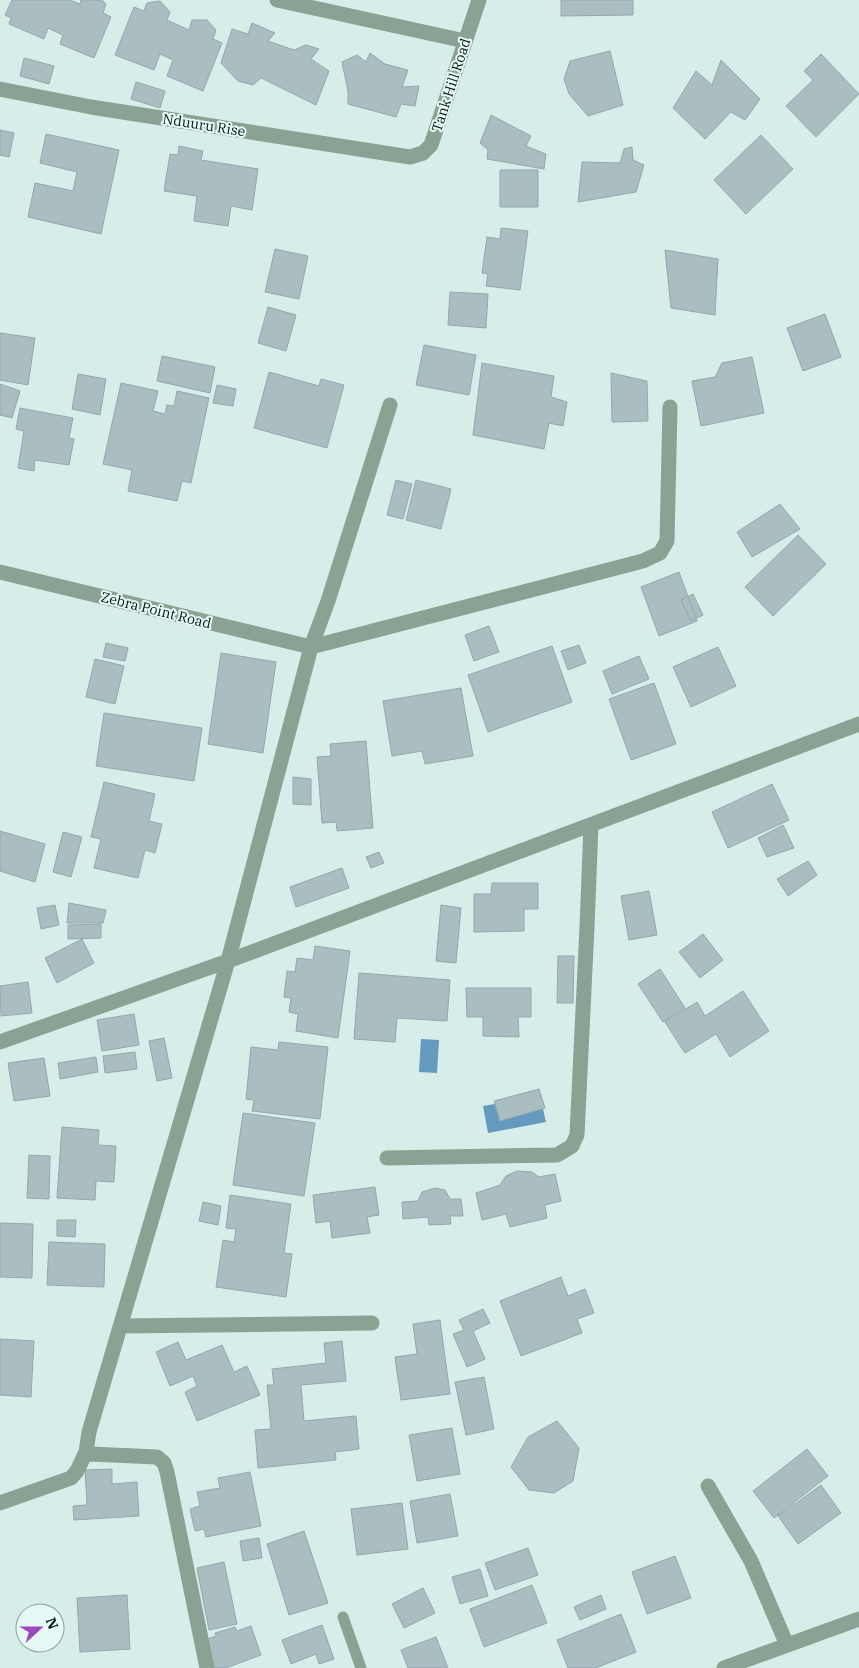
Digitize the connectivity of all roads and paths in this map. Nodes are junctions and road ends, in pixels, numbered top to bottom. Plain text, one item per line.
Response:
1 (277, 0) edge
2 (479, 0) edge
3 (466, 41) junction
4 (0, 88) edge
5 (410, 156) joint
6 (390, 405) dead end
7 (670, 407) dead end
8 (0, 572) edge
9 (312, 647) junction
10 (859, 724) edge
11 (591, 825) junction
12 (228, 961) junction
13 (0, 1042) edge
14 (387, 1158) dead end
15 (372, 1323) dead end
16 (121, 1326) junction
17 (86, 1452) junction
18 (708, 1486) dead end
19 (0, 1503) edge
20 (343, 1617) dead end
21 (859, 1619) edge
22 (787, 1645) junction
23 (207, 1668) edge
24 (361, 1668) edge
25 (724, 1668) edge

1 - 3 street
2 - 3 street, Tank Hill Road
3 - 5 street, Tank Hill Road
4 - 5 street, Nduuru Rise
6 - 9 street
7 - 9 street
8 - 9 street, Zebra Point Road
9 - 12 street
10 - 11 street
11 - 12 street
11 - 14 street
12 - 13 street
12 - 16 street
15 - 16 street
16 - 17 street
17 - 19 street
17 - 23 street
18 - 22 street
20 - 24 lane
21 - 22 street
22 - 25 street

